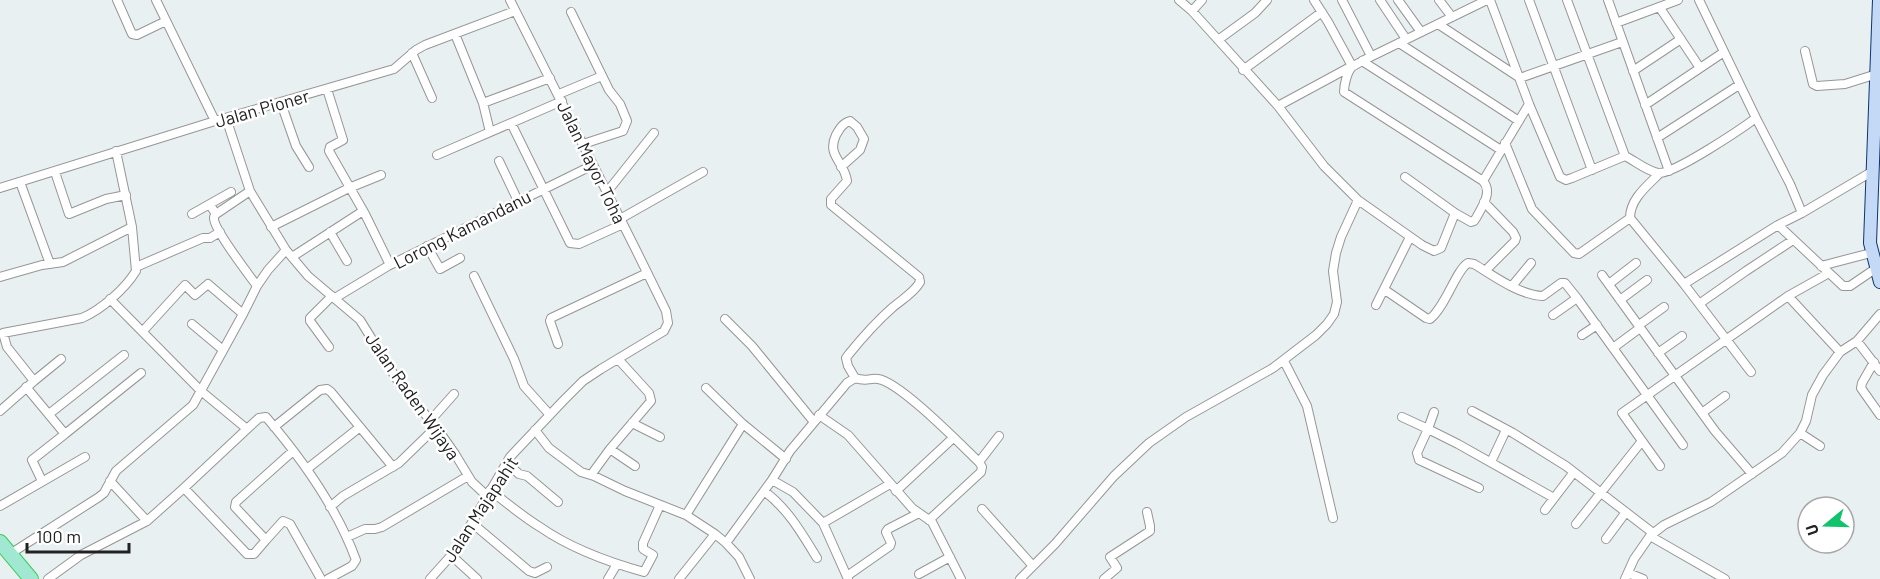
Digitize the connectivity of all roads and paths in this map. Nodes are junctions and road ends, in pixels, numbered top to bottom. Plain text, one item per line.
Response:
1 (117, 0) edge
2 (156, 0) edge
3 (510, 0) edge
4 (1179, 0) edge
5 (1202, 0) edge
6 (1267, 0) edge
7 (1326, 0) edge
8 (1342, 0) edge
9 (1380, 0) edge
10 (1398, 0) edge
11 (1439, 0) edge
12 (1489, 0) edge
13 (1529, 0) edge
14 (1567, 0) edge
15 (1608, 0) edge
16 (1678, 0) edge
17 (1699, 0) edge
18 (1879, 1) edge
19 (1317, 6) edge
20 (1660, 8) junction
21 (515, 11) junction
22 (1191, 11) junction
23 (571, 12) dead end
24 (1452, 17) junction
25 (166, 21) junction
26 (1616, 23) junction
27 (1438, 24) junction
28 (1421, 32) junction
29 (455, 34) junction
30 (1681, 39) junction
31 (1218, 40) junction
32 (1402, 41) junction
33 (1622, 42) junction
34 (1805, 51) dead end
35 (1724, 52) junction
36 (412, 53) junction
37 (1587, 54) junction
38 (1371, 57) junction
39 (1362, 61) junction
40 (1554, 65) junction
41 (1353, 66) junction
42 (1700, 68) junction
43 (1243, 70) junction
44 (1633, 70) junction
45 (1878, 73) edge
46 (602, 76) junction
47 (550, 78) junction
48 (1520, 78) junction
49 (1739, 85) junction
50 (327, 89) junction
51 (432, 98) dead end
52 (560, 98) junction
53 (281, 103) junction
54 (483, 103) junction
55 (1529, 104) junction
56 (1645, 105) junction
57 (1278, 106) junction
58 (226, 118) junction
59 (1756, 118) junction
60 (215, 121) junction
61 (1519, 121) junction
62 (511, 123) junction
63 (490, 132) junction
64 (654, 133) dead end
65 (1657, 138) junction
66 (583, 144) junction
67 (1503, 147) junction
68 (116, 151) junction
69 (437, 155) dead end
70 (1625, 156) junction
71 (499, 160) dead end
72 (593, 165) junction
73 (841, 166) junction
74 (309, 167) dead end
75 (1592, 170) junction
76 (1873, 171) junction
77 (55, 172) junction
78 (703, 172) dead end
79 (1665, 172) junction
80 (381, 175) dead end
81 (1405, 177) dead end
82 (1483, 181) junction
83 (20, 182) junction
84 (0, 188) edge
85 (349, 188) junction
86 (542, 189) junction
87 (250, 191) junction
88 (231, 192) dead end
89 (606, 192) junction
90 (126, 195) junction
91 (1358, 200) junction
92 (518, 201) junction
93 (1485, 202) junction
94 (210, 205) junction
95 (363, 210) junction
96 (1455, 213) junction
97 (1802, 213) junction
98 (192, 214) dead end
99 (216, 214) junction
100 (1630, 219) junction
101 (621, 221) junction
102 (1778, 225) junction
103 (1875, 225) edge
104 (132, 227) junction
105 (271, 227) junction
106 (220, 232) junction
107 (330, 232) junction
108 (1410, 237) junction
109 (1793, 240) junction
110 (427, 246) junction
111 (289, 254) junction
112 (1871, 254) junction
113 (460, 258) dead end
114 (347, 261) dead end
115 (1531, 263) dead end
116 (1636, 263) dead end
117 (50, 264) junction
118 (390, 265) junction
119 (1821, 266) junction
120 (136, 267) junction
121 (1875, 269) junction
122 (1485, 271) junction
123 (647, 273) junction
124 (1829, 273) junction
125 (1602, 275) dead end
126 (474, 276) dead end
127 (0, 277) edge
128 (1647, 280) dead end
129 (1880, 282) edge
130 (1609, 284) junction
131 (1684, 284) junction
132 (257, 286) junction
133 (1512, 286) junction
134 (1385, 290) junction
135 (1788, 296) junction
136 (334, 297) junction
137 (1577, 298) junction
138 (110, 300) junction
139 (1620, 300) junction
140 (1699, 304) junction
141 (1376, 306) dead end
142 (1664, 307) dead end
143 (1880, 314) edge
144 (243, 315) junction
145 (1552, 315) dead end
146 (725, 319) dead end
147 (192, 324) dead end
148 (1597, 325) junction
149 (667, 326) joint
150 (1640, 326) junction
151 (142, 331) junction
152 (1582, 335) dead end
153 (1682, 336) dead end
154 (1726, 340) junction
155 (1857, 341) junction
156 (558, 344) dead end
157 (329, 347) dead end
158 (1613, 348) junction
159 (3, 349) edge
160 (224, 350) junction
161 (1840, 352) junction
162 (1658, 353) junction
163 (124, 355) dead end
164 (618, 358) junction
165 (62, 359) dead end
166 (1284, 361) junction
167 (1874, 362) junction
168 (1880, 371) edge
169 (1751, 372) dead end
170 (141, 374) dead end
171 (1675, 375) junction
172 (855, 378) junction
173 (30, 384) junction
174 (706, 388) dead end
175 (201, 392) junction
176 (454, 394) dead end
177 (1647, 395) junction
178 (1725, 396) dead end
179 (0, 411) edge
180 (1472, 411) dead end
181 (1434, 412) dead end
182 (1702, 413) junction
183 (49, 414) junction
184 (550, 415) junction
185 (1880, 415) edge
186 (1402, 417) dead end
187 (817, 418) junction
188 (632, 423) junction
189 (433, 424) junction
190 (743, 424) junction
191 (274, 427) junction
192 (360, 427) junction
193 (247, 429) junction
194 (1428, 429) junction
195 (535, 430) junction
196 (1506, 430) junction
197 (1800, 433) junction
198 (64, 434) junction
199 (999, 436) dead end
200 (660, 437) dead end
201 (953, 438) junction
202 (1642, 441) junction
203 (1683, 445) dead end
204 (1821, 446) dead end
205 (610, 449) junction
206 (292, 451) junction
207 (85, 457) dead end
208 (786, 459) junction
209 (979, 462) junction
210 (1491, 462) junction
211 (507, 463) junction
212 (635, 466) dead end
213 (1660, 466) dead end
214 (393, 467) junction
215 (307, 469) junction
216 (1574, 472) junction
217 (1752, 474) junction
218 (591, 475) junction
219 (468, 476) junction
220 (772, 480) junction
221 (42, 481) junction
222 (110, 481) junction
223 (890, 484) junction
224 (184, 488) junction
225 (1479, 488) dead end
226 (764, 490) junction
227 (896, 491) junction
228 (1600, 492) junction
229 (489, 493) junction
230 (1554, 498) junction
231 (558, 502) dead end
232 (660, 505) junction
233 (0, 506) edge
234 (330, 507) junction
235 (982, 509) dead end
236 (1545, 510) dead end
237 (1146, 512) dead end
238 (1626, 512) junction
239 (919, 513) junction
240 (686, 515) junction
241 (1333, 518) dead end
242 (929, 520) junction
243 (147, 521) junction
244 (472, 523) junction
245 (823, 523) junction
246 (1576, 524) dead end
247 (716, 534) junction
248 (1652, 534) junction
249 (347, 537) junction
250 (1606, 539) dead end
251 (266, 540) junction
252 (726, 543) junction
253 (3, 548) edge
254 (453, 556) junction
255 (950, 557) junction
256 (817, 558) dead end
257 (617, 564) junction
258 (547, 567) dead end
259 (1033, 567) junction
260 (919, 574) dead end
261 (1627, 576) edge
262 (437, 577) edge
263 (848, 578) edge
264 (31, 579) edge
265 (48, 579) edge
266 (321, 579) edge
267 (328, 579) edge
268 (477, 579) edge
269 (608, 579) edge
270 (679, 579) edge
271 (750, 579) edge
272 (961, 579) edge
273 (1020, 579) edge
274 (1104, 579) edge
275 (1642, 579) edge
276 (1725, 579) edge

1 - 25 street
2 - 25 street
3 - 21 street, Jalan Mayor Toha
4 - 22 street
5 - 22 street
6 - 31 street
7 - 19 street
8 - 38 street
9 - 32 street
10 - 28 street
11 - 24 street
12 - 24 street
12 - 48 street
13 - 40 street
14 - 37 street
15 - 26 street
16 - 20 street
17 - 35 street
18 - 45 main road
19 - 41 street
19 - 43 street
20 - 26 street
20 - 30 street
21 - 29 street, Jalan Pioner
21 - 47 street, Jalan Mayor Toha
22 - 31 street
23 - 46 street
24 - 27 street
25 - 60 street
26 - 33 street
27 - 28 street
27 - 48 street
28 - 32 street
29 - 36 street, Jalan Pioner
29 - 54 street
30 - 42 street
30 - 44 street
31 - 43 street
32 - 38 street
32 - 61 street
33 - 37 street
33 - 44 street
34 - 45 street
35 - 42 street
35 - 49 street
36 - 50 street, Jalan Pioner
36 - 51 street
37 - 40 street
37 - 70 street
38 - 39 street
39 - 41 street
39 - 67 street
40 - 48 street
40 - 75 street
41 - 57 street
41 - 82 street
42 - 56 street
43 - 57 street
44 - 56 street
45 - 76 main road
46 - 52 street
46 - 66 street
47 - 52 street, Jalan Mayor Toha
47 - 54 street
48 - 55 street
49 - 59 street
49 - 65 street
50 - 53 street, Jalan Pioner
50 - 85 street
52 - 62 street
52 - 66 street, Jalan Mayor Toha
53 - 58 street, Jalan Pioner
53 - 74 street
54 - 63 street
55 - 61 street
55 - 75 street
56 - 65 street
57 - 91 street
58 - 60 street, Jalan Pioner
58 - 87 street, Jalan Raden Wijaya
59 - 79 street
59 - 97 street
60 - 68 street, Jalan Pioner
61 - 67 street
62 - 63 street
62 - 86 street
63 - 69 street
64 - 89 street
65 - 79 street
66 - 72 street, Jalan Mayor Toha
67 - 82 street
67 - 100 street
68 - 77 street, Jalan Pioner
68 - 90 street
70 - 75 street
70 - 79 street
71 - 92 street
72 - 86 street, Lorong Kamandanu
72 - 89 street, Jalan Mayor Toha
73 - 73 street
73 - 172 street
76 - 97 street
76 - 103 main road
77 - 83 street, Jalan Pioner
77 - 90 street
78 - 101 street
79 - 100 street
80 - 85 street
81 - 96 street
82 - 93 street
83 - 84 street, Jalan Pioner
83 - 117 street
85 - 95 street
85 - 105 street
86 - 92 street, Lorong Kamandanu
86 - 101 street
87 - 99 street
87 - 105 street, Jalan Raden Wijaya
88 - 94 street
89 - 101 street, Jalan Mayor Toha
90 - 104 street
91 - 108 street
91 - 166 street
92 - 110 street, Lorong Kamandanu
93 - 96 street
93 - 122 street
94 - 98 street
94 - 99 street
95 - 107 street
95 - 118 street
96 - 108 street
97 - 102 street
99 - 106 street
100 - 131 street
101 - 123 street, Jalan Mayor Toha
102 - 109 street
102 - 131 street
103 - 112 main road
104 - 117 street
104 - 120 street
105 - 111 street, Jalan Raden Wijaya
106 - 120 street
106 - 132 street
107 - 111 street
107 - 114 street
108 - 134 street
109 - 119 street
109 - 140 street
110 - 113 street
110 - 118 street, Lorong Kamandanu
111 - 132 street
111 - 136 street, Jalan Raden Wijaya
112 - 119 street
112 - 121 main road
115 - 133 street
116 - 130 street
117 - 127 street
118 - 136 street, Lorong Kamandanu
119 - 124 street
120 - 138 street
121 - 124 street
121 - 129 main road
122 - 133 street
122 - 134 street
123 - 149 street, Jalan Mayor Toha
123 - 156 street
124 - 135 street
125 - 130 street
126 - 184 street
128 - 139 street
130 - 139 street
131 - 140 street
132 - 144 street
133 - 137 street
134 - 141 street
135 - 154 street
135 - 161 street
136 - 157 street, Lorong Kamandanu
136 - 189 street, Jalan Raden Wijaya
137 - 145 street
137 - 148 street
138 - 151 street
138 - 159 street
139 - 150 street
140 - 154 street
142 - 150 street
143 - 155 street
144 - 151 street
144 - 160 street
146 - 187 street
147 - 160 street
148 - 152 street
148 - 158 street
149 - 164 street, Jalan Majapahit
150 - 158 street
150 - 162 street
151 - 175 street
153 - 162 street
154 - 169 street
154 - 171 street
155 - 161 street
155 - 167 street
158 - 177 street
159 - 173 street
160 - 175 street
161 - 197 street
162 - 171 street
163 - 183 street
164 - 184 street, Jalan Majapahit
164 - 188 street
165 - 173 street
166 - 241 street
166 - 259 street
167 - 168 street
167 - 185 street
170 - 198 street
171 - 177 street
171 - 182 street
172 - 187 street
172 - 201 street
173 - 179 street
173 - 183 street
174 - 190 street
175 - 193 street
175 - 222 street
176 - 189 street
177 - 202 street
177 - 203 street
178 - 182 street
180 - 196 street
181 - 194 street
182 - 217 street
183 - 198 street
184 - 195 street, Jalan Majapahit
186 - 194 street
187 - 208 street
187 - 223 street
188 - 200 street
188 - 205 street
189 - 214 street
189 - 219 street, Jalan Raden Wijaya
190 - 208 street
190 - 240 street
191 - 192 street
191 - 193 street
191 - 206 street
192 - 214 street
192 - 215 street
193 - 224 street
194 - 210 street
194 - 225 street
195 - 211 street, Jalan Majapahit
195 - 218 street
196 - 210 street
196 - 216 street
197 - 204 street
197 - 217 street
198 - 221 street
199 - 209 street
201 - 209 street
201 - 227 street
202 - 213 street
202 - 228 street
205 - 212 street
205 - 218 street
206 - 215 street
206 - 251 street
207 - 221 street
208 - 220 street
209 - 242 street
210 - 230 street
211 - 229 street, Jalan Majapahit
211 - 231 street
214 - 234 street
215 - 234 street
216 - 228 street
216 - 230 street
217 - 248 street
218 - 232 street
219 - 229 street, Jalan Raden Wijaya
219 - 249 street
220 - 226 street
220 - 245 street
221 - 233 street
222 - 243 street
222 - 253 street
223 - 227 street
223 - 245 street
224 - 243 street
224 - 251 street
226 - 252 street
226 - 256 street
227 - 239 street
228 - 238 street
228 - 246 street
229 - 244 street, Jalan Majapahit
229 - 257 street, Jalan Raden Wijaya
230 - 236 street
232 - 240 street
232 - 257 street, Jalan Raden Wijaya
234 - 249 street
235 - 259 street
237 - 274 street
238 - 248 street
238 - 250 street
239 - 242 street
239 - 263 street
240 - 247 street
242 - 255 street
243 - 265 street
244 - 254 street, Jalan Majapahit
244 - 258 street
245 - 263 street
247 - 252 street
247 - 270 street
248 - 261 street
248 - 276 street
249 - 267 street
251 - 266 street
252 - 271 street
253 - 264 highway
254 - 262 street, Jalan Majapahit
254 - 268 street
255 - 260 street
255 - 272 street
257 - 269 street
259 - 273 street
261 - 275 street

